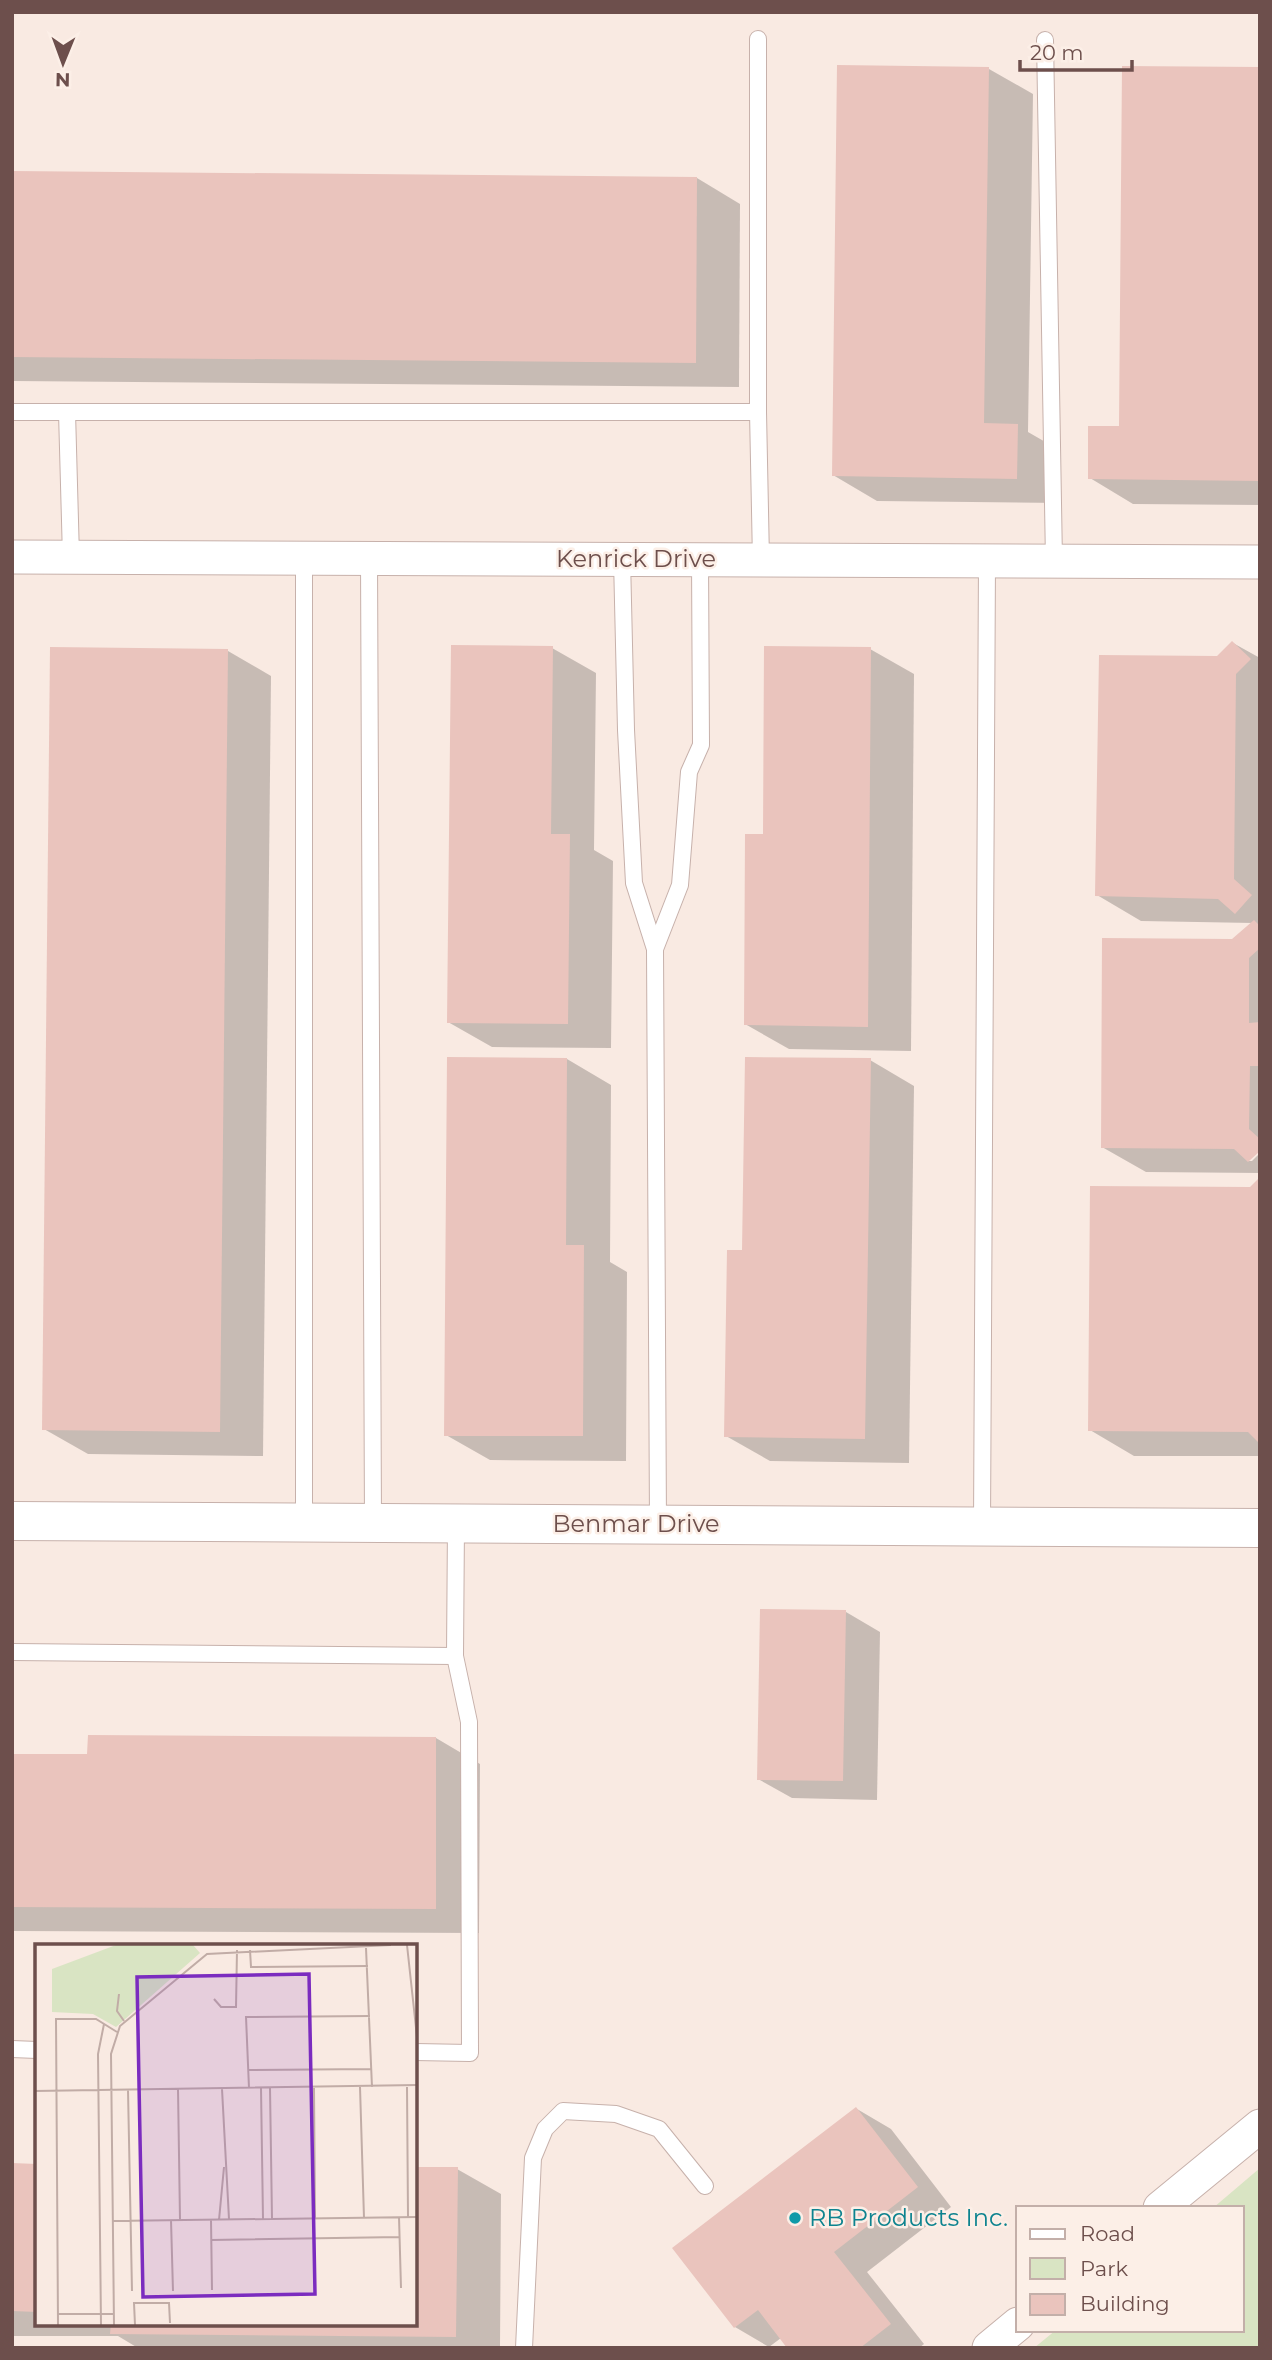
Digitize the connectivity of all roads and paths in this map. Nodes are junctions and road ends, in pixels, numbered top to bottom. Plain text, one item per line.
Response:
1 (758, 39) dead end
2 (1045, 40) dead end
3 (12, 411) edge
4 (67, 412) junction
5 (758, 412) junction
6 (12, 557) edge
7 (71, 557) junction
8 (304, 558) junction
9 (369, 558) junction
10 (622, 559) junction
11 (700, 559) junction
12 (761, 560) junction
13 (987, 561) junction
14 (1054, 561) junction
15 (1260, 562) edge
16 (655, 949) junction
17 (12, 1521) edge
18 (304, 1522) junction
19 (373, 1523) junction
20 (456, 1523) junction
21 (658, 1524) junction
22 (982, 1526) junction
23 (1260, 1528) edge
24 (12, 1652) edge
25 (455, 1656) junction
26 (12, 2049) edge
27 (35, 2050) edge
28 (416, 2052) edge
29 (1260, 2126) edge
30 (705, 2186) dead end
31 (1162, 2206) edge
32 (1016, 2325) edge
33 (524, 2348) edge
34 (989, 2348) edge

1 - 5 lane
2 - 14 lane
3 - 4 lane
4 - 5 lane
4 - 7 lane
5 - 12 lane
6 - 7 street, Kenrick Drive
7 - 8 street, Kenrick Drive
8 - 9 street, Kenrick Drive
8 - 18 lane
9 - 10 street, Kenrick Drive
9 - 19 lane
10 - 11 street, Kenrick Drive
10 - 16 lane
11 - 12 street, Kenrick Drive
11 - 16 lane
12 - 13 street, Kenrick Drive
13 - 14 street, Kenrick Drive
13 - 22 lane
14 - 15 street, Kenrick Drive
16 - 21 lane
17 - 18 street, Benmar Drive
18 - 19 street, Benmar Drive
19 - 20 street, Benmar Drive
20 - 21 street, Benmar Drive
20 - 25 lane
21 - 22 street, Benmar Drive
22 - 23 street, Benmar Drive
24 - 25 lane
25 - 28 lane
26 - 27 lane
29 - 31 street
30 - 33 lane
32 - 34 street

